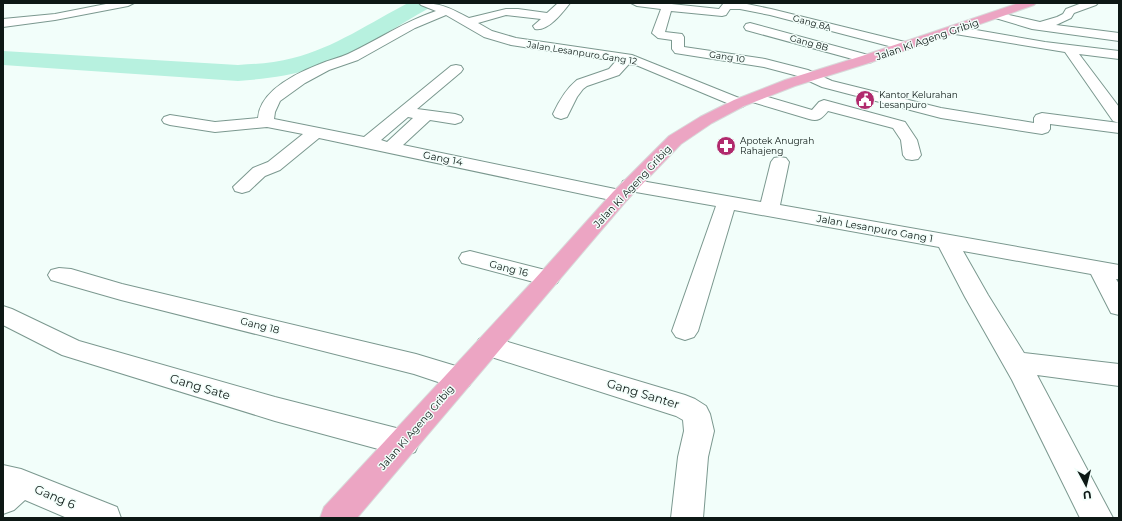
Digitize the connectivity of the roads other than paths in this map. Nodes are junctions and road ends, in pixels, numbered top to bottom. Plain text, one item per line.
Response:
1 (128, 3) edge
2 (425, 3) edge
3 (564, 3) edge
4 (637, 3) edge
5 (785, 3) edge
6 (1092, 3) edge
7 (660, 5) edge
8 (1023, 5) edge
9 (715, 9) edge
10 (995, 10) junction
11 (446, 11) junction
12 (1070, 11) junction
13 (771, 12) junction
14 (551, 16) junction
15 (1084, 17) dead end
16 (796, 19) junction
17 (469, 22) junction
18 (3, 23) edge
19 (1098, 23) dead end
20 (1035, 26) junction
21 (750, 27) dead end
22 (953, 30) junction
23 (770, 32) junction
24 (1119, 32) edge
25 (1008, 33) dead end
26 (1119, 37) edge
27 (515, 42) junction
28 (904, 46) junction
29 (1069, 49) junction
30 (1119, 55) edge
31 (627, 58) junction
32 (867, 59) junction
33 (456, 69) dead end
34 (810, 77) junction
35 (746, 100) junction
36 (405, 112) junction
37 (1116, 113) edge
38 (561, 114) dead end
39 (426, 115) junction
40 (455, 119) dead end
41 (170, 120) dead end
42 (267, 122) junction
43 (1119, 128) edge
44 (316, 132) junction
45 (367, 143) junction
46 (390, 148) junction
47 (912, 155) dead end
48 (780, 162) dead end
49 (242, 186) dead end
50 (625, 190) junction
51 (727, 202) junction
52 (770, 209) junction
53 (947, 240) junction
54 (470, 258) dead end
55 (1109, 270) edge
56 (59, 275) dead end
57 (549, 278) junction
58 (1119, 307) edge
59 (3, 315) edge
60 (685, 331) dead end
61 (488, 346) junction
62 (1016, 362) junction
63 (1119, 375) edge
64 (459, 378) junction
65 (404, 443) junction
66 (9, 487) edge
67 (105, 518) edge
68 (336, 518) edge
69 (687, 518) edge
70 (1097, 518) edge

1 - 18 street
2 - 11 street, Jalan Lesanpuro Gang 12
3 - 14 street
4 - 7 street
5 - 13 street
6 - 12 street
7 - 9 street
7 - 34 street, Gang 10
8 - 10 main road, Jalan Ki Ageng Gribig
9 - 13 street, Gang 8A
10 - 20 street
10 - 22 main road, Jalan Ki Ageng Gribig
11 - 17 street, Jalan Lesanpuro Gang 12
11 - 42 street
12 - 15 street
12 - 20 street
13 - 16 street, Gang 8A
14 - 17 street
14 - 27 street
16 - 23 street
16 - 28 street, Gang 8A
17 - 27 street, Jalan Lesanpuro Gang 12
19 - 24 street
20 - 25 street
20 - 26 street
21 - 23 street, Gang 8B
22 - 28 main road, Jalan Ki Ageng Gribig
22 - 29 street
23 - 32 street, Gang 8B
27 - 31 street, Jalan Lesanpuro Gang 12
28 - 32 main road, Jalan Ki Ageng Gribig
29 - 30 street
29 - 37 street
31 - 35 street, Jalan Lesanpuro Gang 12
31 - 38 street
32 - 34 main road, Jalan Ki Ageng Gribig
33 - 36 street
34 - 35 main road, Jalan Ki Ageng Gribig
34 - 43 street
35 - 47 street, Jalan Lesanpuro Gang 12
35 - 50 main road, Jalan Ki Ageng Gribig
36 - 39 street
36 - 45 street
39 - 40 street
39 - 46 street
41 - 42 street, Gang 14
42 - 44 street, Gang 14
44 - 45 street, Gang 14
44 - 49 street
45 - 46 street, Gang 14
46 - 50 street, Gang 14
48 - 52 street
50 - 51 street, Jalan Lesanpuro Gang 1
50 - 57 main road, Jalan Ki Ageng Gribig
51 - 52 street, Jalan Lesanpuro Gang 1
51 - 60 street
52 - 53 street, Jalan Lesanpuro Gang 1
53 - 55 street, Jalan Lesanpuro Gang 1
53 - 62 street
54 - 57 street, Gang 16
55 - 58 street
56 - 64 street, Gang 18
57 - 61 main road, Jalan Ki Ageng Gribig
59 - 65 street, Gang Sate
61 - 64 main road, Jalan Ki Ageng Gribig
61 - 69 street, Gang Santer
62 - 63 street
62 - 70 street
64 - 65 main road, Jalan Ki Ageng Gribig
65 - 68 main road, Jalan Ki Ageng Gribig
66 - 67 street, Gang 6

